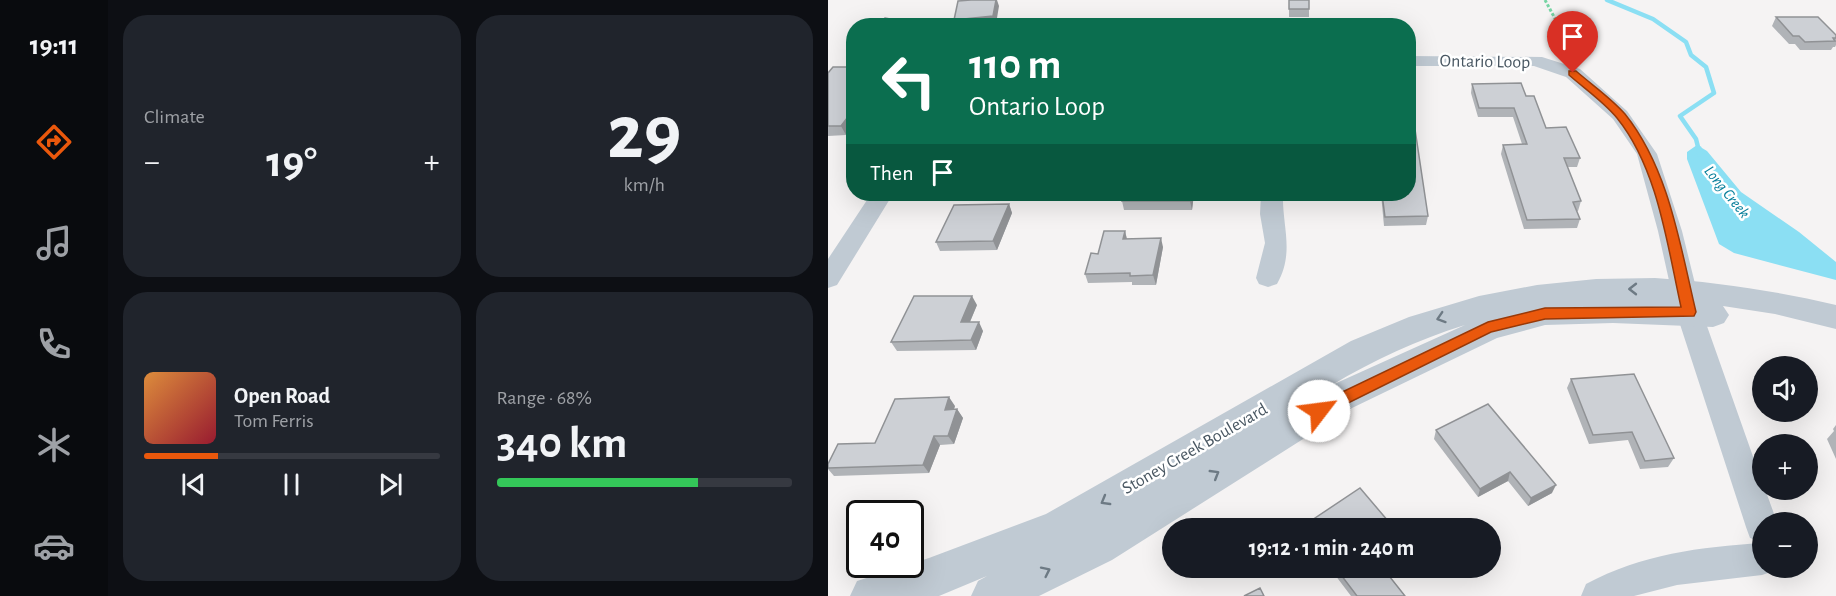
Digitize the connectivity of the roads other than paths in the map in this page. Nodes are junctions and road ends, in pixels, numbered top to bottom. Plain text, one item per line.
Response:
1 (1416, 61) edge
2 (878, 201) edge
3 (1272, 201) edge
4 (1268, 278) dead end
5 (828, 279) edge
6 (1687, 302) junction
7 (1836, 317) edge
8 (1836, 338) edge
9 (1757, 512) edge
10 (1752, 559) edge
11 (872, 596) edge
12 (993, 596) edge
13 (1598, 596) edge

1 - 6 street, Ontario Loop
2 - 5 street
3 - 4 street
6 - 7 street, Stoney Creek Boulevard
6 - 8 street, Stoney Creek Boulevard
6 - 9 street, Ontario Loop
6 -> 11 street, Stoney Creek Boulevard
12 -> 6 street, Stoney Creek Boulevard
10 - 13 street

